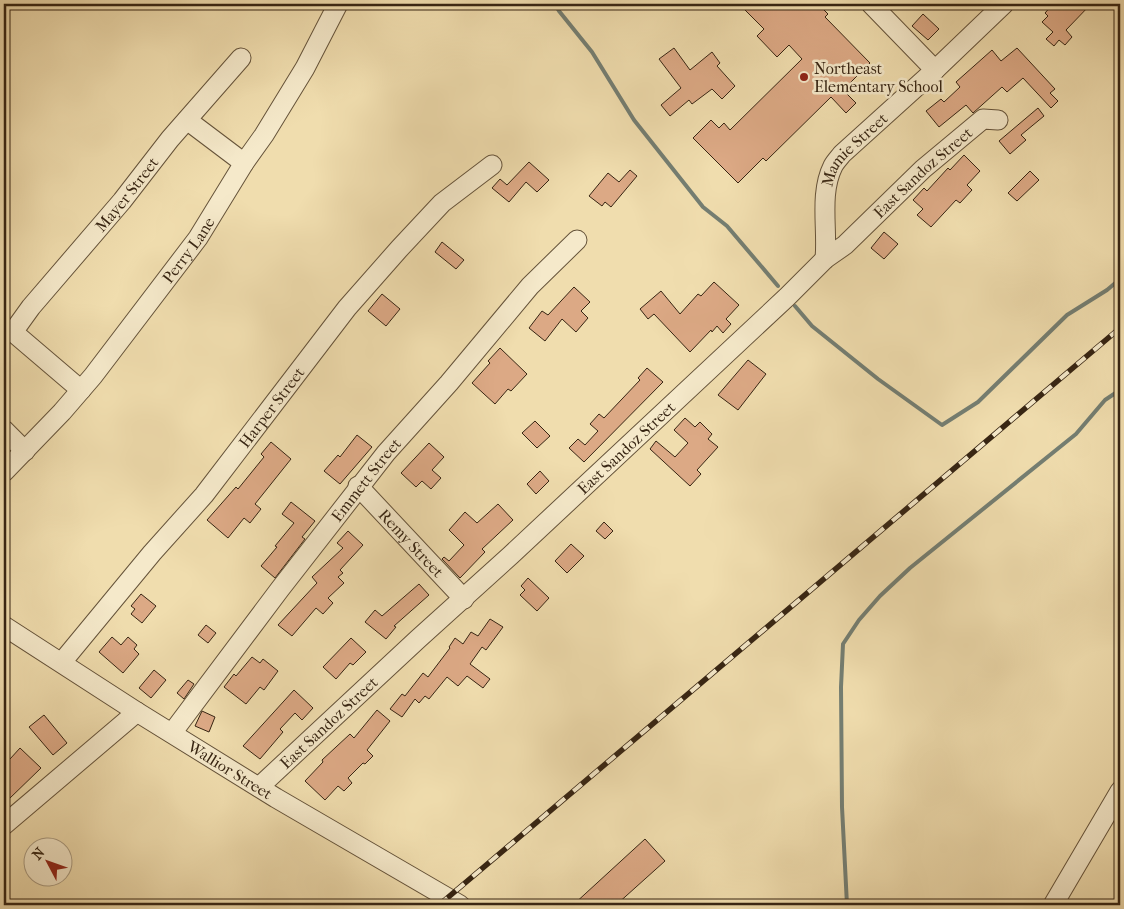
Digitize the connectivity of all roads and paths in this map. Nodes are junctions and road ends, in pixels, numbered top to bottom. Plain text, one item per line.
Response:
1 (338, 4) edge
2 (871, 4) edge
3 (1004, 4) edge
4 (241, 58) dead end
5 (935, 70) junction
6 (187, 120) junction
7 (998, 120) dead end
8 (244, 164) junction
9 (492, 165) dead end
10 (577, 240) dead end
11 (825, 259) junction
12 (81, 390) junction
13 (4, 430) edge
14 (25, 450) junction
15 (4, 472) edge
16 (358, 486) junction
17 (464, 599) junction
18 (4, 626) edge
19 (62, 662) junction
20 (137, 712) junction
21 (172, 733) junction
22 (259, 787) junction
23 (1120, 791) edge
24 (4, 825) edge
25 (460, 905) edge
26 (1053, 905) edge

1 - 8 street, Perry Lane
2 - 5 street
3 - 5 street, Mamie Street
4 - 6 street, Mayer Street
5 - 11 street, Mamie Street
6 - 8 street
6 - 12 street, Mayer Street
7 - 11 street, East Sandoz Street
8 - 12 street, Perry Lane
9 - 19 street, Harper Street
10 - 16 street, Emmett Street
11 - 17 street, East Sandoz Street
12 - 14 street, Perry Lane
13 - 14 street
14 - 15 street, Perry Lane
16 - 17 street, Remy Street
16 - 21 street, Emmett Street
17 - 22 street, East Sandoz Street
18 - 19 street, Wallior Street
19 - 20 street, Wallior Street
20 - 21 street, Wallior Street
20 - 24 street
21 - 22 street, Wallior Street
22 - 25 street, Wallior Street
23 - 26 street

